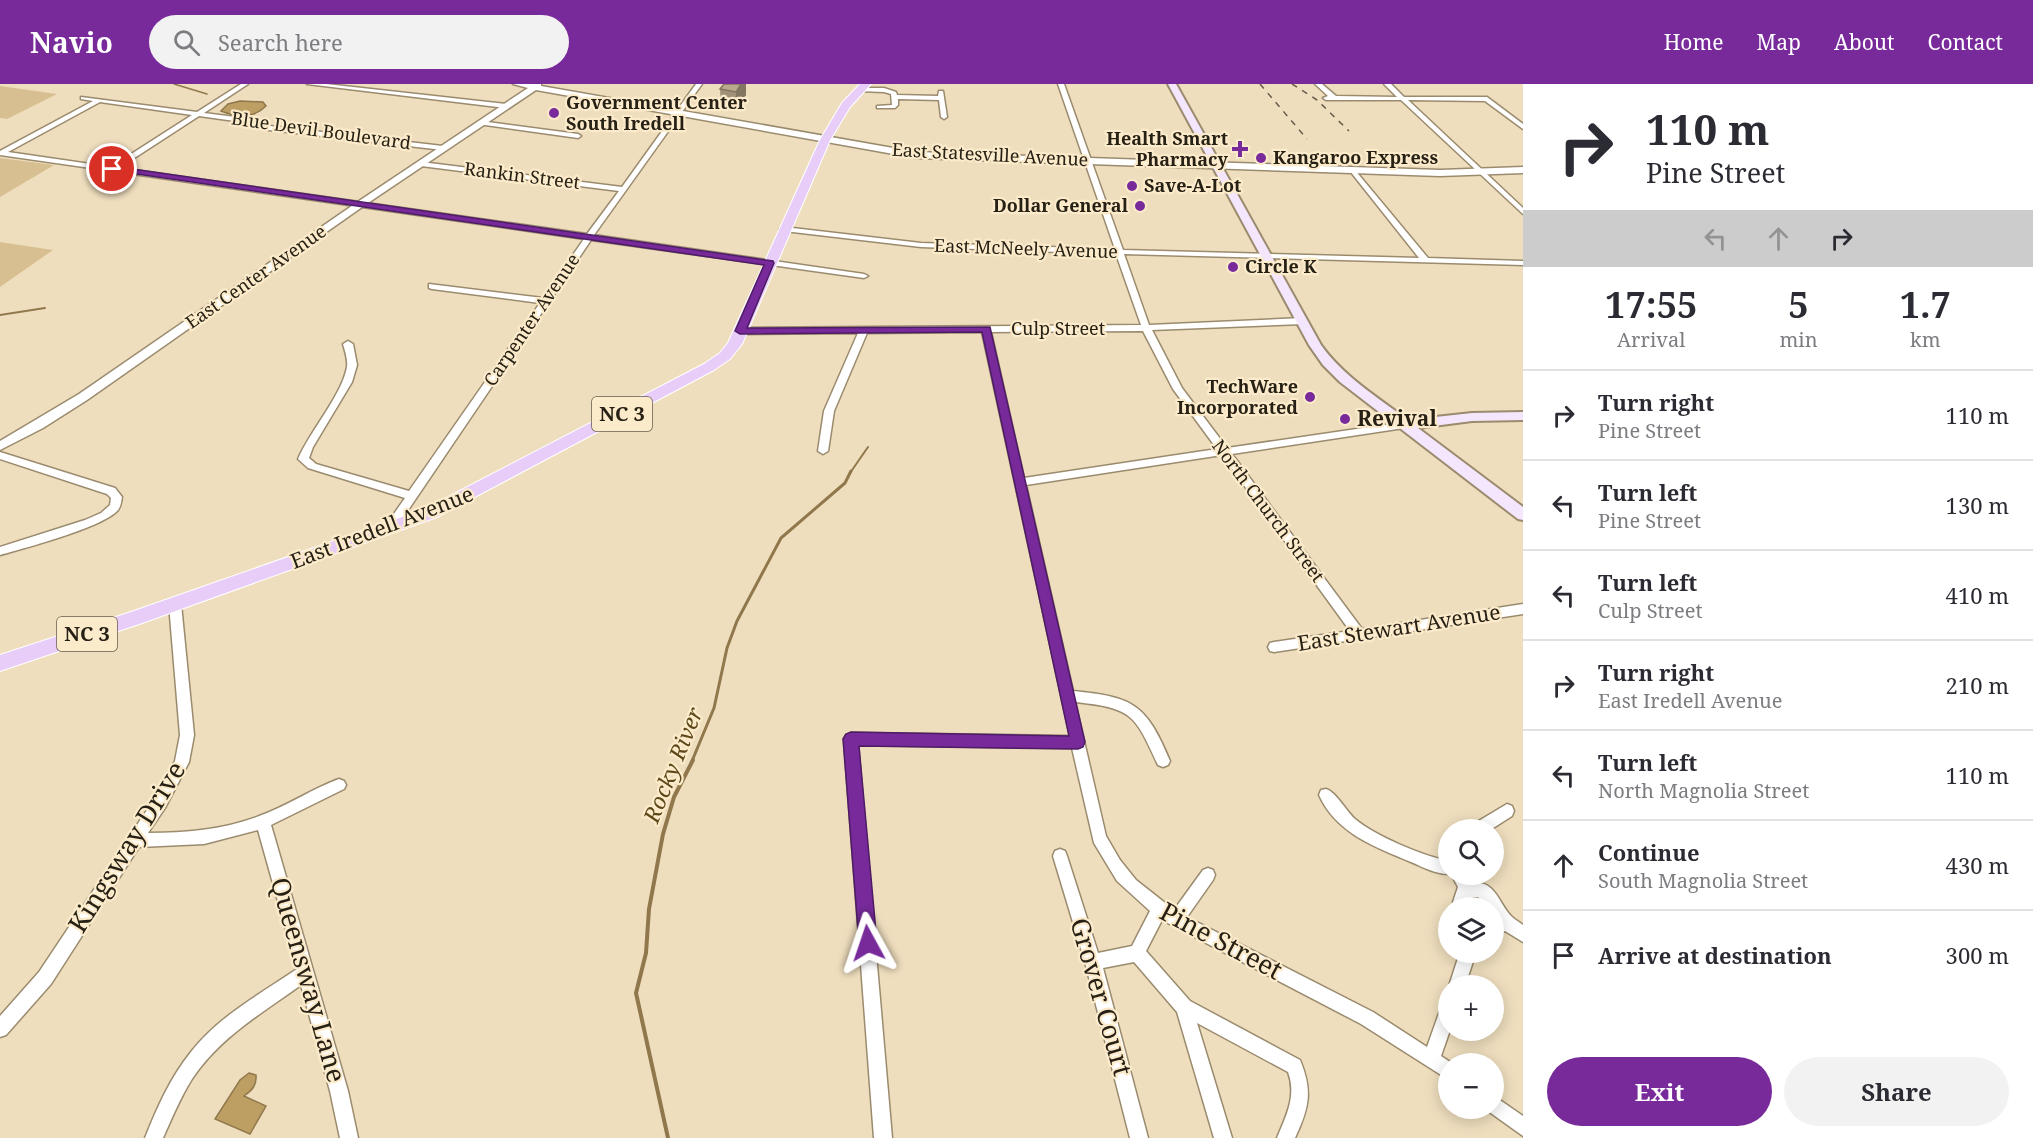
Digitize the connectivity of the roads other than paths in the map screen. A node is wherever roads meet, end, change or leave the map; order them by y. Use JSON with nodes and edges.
{"nodes":[{"id":1,"x":244,"y":84,"type":"edge"},
{"id":2,"x":310,"y":84,"type":"edge"},
{"id":3,"x":516,"y":84,"type":"edge"},
{"id":4,"x":699,"y":84,"type":"edge"},
{"id":5,"x":1061,"y":84,"type":"edge"},
{"id":6,"x":1172,"y":84,"type":"edge"},
{"id":7,"x":1318,"y":84,"type":"edge"},
{"id":8,"x":1387,"y":84,"type":"edge"},
{"id":9,"x":536,"y":86,"type":"edge"},
{"id":10,"x":863,"y":87,"type":"edge"},
{"id":11,"x":895,"y":97,"type":"junction"},
{"id":12,"x":83,"y":98,"type":"dead end"},
{"id":13,"x":1402,"y":98,"type":"junction"},
{"id":14,"x":100,"y":99,"type":"junction"},
{"id":15,"x":506,"y":106,"type":"junction"},
{"id":16,"x":879,"y":107,"type":"dead end"},
{"id":17,"x":677,"y":112,"type":"junction"},
{"id":18,"x":198,"y":114,"type":"junction"},
{"id":19,"x":944,"y":117,"type":"dead end"},
{"id":20,"x":480,"y":123,"type":"junction"},
{"id":21,"x":1523,"y":127,"type":"edge"},
{"id":22,"x":578,"y":136,"type":"dead end"},
{"id":23,"x":825,"y":140,"type":"junction"},
{"id":24,"x":443,"y":148,"type":"junction"},
{"id":25,"x":1,"y":153,"type":"edge"},
{"id":26,"x":1087,"y":160,"type":"junction"},
{"id":27,"x":421,"y":164,"type":"junction"},
{"id":28,"x":1218,"y":165,"type":"junction"},
{"id":29,"x":112,"y":169,"type":"junction"},
{"id":30,"x":1352,"y":170,"type":"junction"},
{"id":31,"x":1523,"y":170,"type":"edge"},
{"id":32,"x":1482,"y":172,"type":"junction"},
{"id":33,"x":623,"y":189,"type":"junction"},
{"id":34,"x":362,"y":203,"type":"junction"},
{"id":35,"x":1523,"y":212,"type":"edge"},
{"id":36,"x":784,"y":229,"type":"junction"},
{"id":37,"x":590,"y":236,"type":"junction"},
{"id":38,"x":1119,"y":252,"type":"junction"},
{"id":39,"x":1268,"y":257,"type":"junction"},
{"id":40,"x":1426,"y":261,"type":"junction"},
{"id":41,"x":770,"y":263,"type":"junction"},
{"id":42,"x":1523,"y":263,"type":"edge"},
{"id":43,"x":864,"y":276,"type":"dead end"},
{"id":44,"x":432,"y":286,"type":"dead end"},
{"id":45,"x":545,"y":301,"type":"junction"},
{"id":46,"x":1303,"y":321,"type":"junction"},
{"id":47,"x":1146,"y":328,"type":"junction"},
{"id":48,"x":986,"y":329,"type":"junction"},
{"id":49,"x":864,"y":330,"type":"junction"},
{"id":50,"x":740,"y":331,"type":"junction"},
{"id":51,"x":348,"y":344,"type":"dead end"},
{"id":52,"x":1523,"y":416,"type":"edge"},
{"id":53,"x":1404,"y":425,"type":"junction"},
{"id":54,"x":0,"y":446,"type":"edge"},
{"id":55,"x":823,"y":452,"type":"dead end"},
{"id":56,"x":1223,"y":452,"type":"junction"},
{"id":57,"x":0,"y":455,"type":"edge"},
{"id":58,"x":1020,"y":482,"type":"junction"},
{"id":59,"x":412,"y":496,"type":"junction"},
{"id":60,"x":1523,"y":515,"type":"edge"},
{"id":61,"x":390,"y":528,"type":"junction"},
{"id":62,"x":0,"y":551,"type":"edge"},
{"id":63,"x":175,"y":604,"type":"junction"},
{"id":64,"x":1523,"y":609,"type":"edge"},
{"id":65,"x":1360,"y":635,"type":"junction"},
{"id":66,"x":1274,"y":647,"type":"dead end"},
{"id":67,"x":0,"y":663,"type":"edge"},
{"id":68,"x":1068,"y":696,"type":"junction"},
{"id":69,"x":1078,"y":742,"type":"junction"},
{"id":70,"x":1163,"y":761,"type":"dead end"},
{"id":71,"x":339,"y":785,"type":"dead end"},
{"id":72,"x":1326,"y":795,"type":"dead end"},
{"id":73,"x":1508,"y":811,"type":"dead end"},
{"id":74,"x":1495,"y":819,"type":"edge"},
{"id":75,"x":263,"y":822,"type":"junction"},
{"id":76,"x":134,"y":840,"type":"junction"},
{"id":77,"x":1060,"y":856,"type":"dead end"},
{"id":78,"x":1438,"y":865,"type":"edge"},
{"id":79,"x":1208,"y":875,"type":"dead end"},
{"id":80,"x":1466,"y":885,"type":"edge"},
{"id":81,"x":1469,"y":889,"type":"junction"},
{"id":82,"x":1462,"y":897,"type":"edge"},
{"id":83,"x":1491,"y":897,"type":"edge"},
{"id":84,"x":1159,"y":909,"type":"junction"},
{"id":85,"x":1176,"y":920,"type":"junction"},
{"id":86,"x":1504,"y":926,"type":"edge"},
{"id":87,"x":1523,"y":934,"type":"edge"},
{"id":88,"x":1137,"y":953,"type":"junction"},
{"id":89,"x":1093,"y":962,"type":"junction"},
{"id":90,"x":305,"y":973,"type":"junction"},
{"id":91,"x":1184,"y":1007,"type":"junction"},
{"id":92,"x":0,"y":1029,"type":"edge"},
{"id":93,"x":1438,"y":1040,"type":"edge"},
{"id":94,"x":1432,"y":1057,"type":"junction"},
{"id":95,"x":1438,"y":1062,"type":"edge"},
{"id":96,"x":1504,"y":1113,"type":"edge"},
{"id":97,"x":1523,"y":1127,"type":"edge"},
{"id":98,"x":153,"y":1138,"type":"edge"},
{"id":99,"x":350,"y":1138,"type":"edge"},
{"id":100,"x":883,"y":1138,"type":"edge"},
{"id":101,"x":1139,"y":1138,"type":"edge"},
{"id":102,"x":1223,"y":1138,"type":"edge"},
{"id":103,"x":1286,"y":1138,"type":"edge"}],
"edges":[{"from":1,"to":18,"type":"street"},
{"from":2,"to":15,"type":"street"},
{"from":3,"to":9,"type":"street","name":"East Statesville Avenue"},
{"from":4,"to":17,"type":"street","name":"Carpenter Avenue"},
{"from":5,"to":26,"type":"street","name":"North Church Street"},
{"from":6,"to":28,"type":"main road"},
{"from":7,"to":13,"type":"street"},
{"from":8,"to":13,"type":"street"},
{"from":9,"to":15,"type":"street","name":"East Center Avenue"},
{"from":9,"to":17,"type":"street","name":"East Statesville Avenue"},
{"from":10,"to":11,"type":"street"},
{"from":10,"to":23,"type":"main road","name":"East Iredell Avenue","number":"NC 3"},
{"from":11,"to":16,"type":"street"},
{"from":11,"to":19,"type":"street"},
{"from":12,"to":14,"type":"street","name":"Blue Devil Boulevard"},
{"from":13,"to":21,"type":"street"},
{"from":13,"to":32,"type":"street"},
{"from":14,"to":18,"type":"street","name":"Blue Devil Boulevard"},
{"from":14,"to":25,"type":"street"},
{"from":15,"to":20,"type":"street","name":"East Center Avenue"},
{"from":17,"to":23,"type":"street","name":"East Statesville Avenue"},
{"from":17,"to":33,"type":"street","name":"Carpenter Avenue"},
{"from":18,"to":24,"type":"street","name":"Blue Devil Boulevard"},
{"from":18,"to":29,"type":"street"},
{"from":20,"to":22,"type":"street"},
{"from":20,"to":24,"type":"street","name":"East Center Avenue"},
{"from":23,"to":26,"type":"street","name":"East Statesville Avenue"},
{"from":23,"to":36,"type":"main road","name":"East Iredell Avenue","number":"NC 3"},
{"from":24,"to":27,"type":"street","name":"East Center Avenue"},
{"from":25,"to":29,"type":"street"},
{"from":26,"to":28,"type":"street","name":"East Statesville Avenue"},
{"from":26,"to":38,"type":"street","name":"North Church Street"},
{"from":27,"to":33,"type":"street","name":"Rankin Street"},
{"from":27,"to":34,"type":"street","name":"East Center Avenue"},
{"from":28,"to":30,"type":"street","name":"East Statesville Avenue"},
{"from":28,"to":39,"type":"main road"},
{"from":29,"to":34,"type":"street"},
{"from":30,"to":32,"type":"street","name":"East Statesville Avenue"},
{"from":30,"to":40,"type":"street"},
{"from":31,"to":32,"type":"street","name":"East Statesville Avenue"},
{"from":32,"to":35,"type":"street"},
{"from":33,"to":37,"type":"street","name":"Carpenter Avenue"},
{"from":34,"to":37,"type":"street"},
{"from":34,"to":54,"type":"street","name":"East Center Avenue"},
{"from":36,"to":38,"type":"street","name":"East McNeely Avenue"},
{"from":36,"to":41,"type":"main road","name":"East Iredell Avenue","number":"NC 3"},
{"from":37,"to":41,"type":"street"},
{"from":37,"to":45,"type":"street","name":"Carpenter Avenue"},
{"from":38,"to":39,"type":"street","name":"East McNeely Avenue"},
{"from":38,"to":47,"type":"street","name":"North Church Street"},
{"from":39,"to":40,"type":"street","name":"East McNeely Avenue"},
{"from":39,"to":46,"type":"main road"},
{"from":40,"to":42,"type":"street","name":"East McNeely Avenue"},
{"from":41,"to":43,"type":"street"},
{"from":41,"to":50,"type":"main road","name":"East Iredell Avenue","number":"NC 3"},
{"from":44,"to":45,"type":"street"},
{"from":45,"to":59,"type":"street","name":"Carpenter Avenue"},
{"from":46,"to":47,"type":"street","name":"Culp Street"},
{"from":46,"to":53,"type":"main road"},
{"from":47,"to":48,"type":"street","name":"Culp Street"},
{"from":47,"to":56,"type":"street","name":"North Church Street"},
{"from":48,"to":49,"type":"street","name":"Culp Street"},
{"from":48,"to":58,"type":"street","name":"Pine Street"},
{"from":49,"to":50,"type":"street","name":"Culp Street"},
{"from":49,"to":55,"type":"street"},
{"from":50,"to":61,"type":"main road","name":"East Iredell Avenue","number":"NC 3"},
{"from":51,"to":59,"type":"street"},
{"from":52,"to":53,"type":"main road"},
{"from":53,"to":56,"type":"street"},
{"from":53,"to":60,"type":"main road"},
{"from":56,"to":58,"type":"street"},
{"from":56,"to":65,"type":"street","name":"North Church Street"},
{"from":57,"to":62,"type":"street"},
{"from":58,"to":68,"type":"street","name":"Pine Street"},
{"from":59,"to":61,"type":"street","name":"Carpenter Avenue"},
{"from":61,"to":63,"type":"main road","name":"East Iredell Avenue","number":"NC 3"},
{"from":63,"to":67,"type":"main road","name":"East Iredell Avenue","number":"NC 3"},
{"from":63,"to":76,"type":"street","name":"Kingsway Drive"},
{"from":64,"to":65,"type":"street","name":"East Stewart Avenue"},
{"from":65,"to":66,"type":"street","name":"East Stewart Avenue"},
{"from":68,"to":69,"type":"street","name":"Pine Street"},
{"from":68,"to":70,"type":"street"},
{"from":69,"to":84,"type":"street","name":"Pine Street"},
{"from":69,"to":100,"type":"street"},
{"from":71,"to":75,"type":"street"},
{"from":72,"to":78,"type":"street"},
{"from":73,"to":74,"type":"street"},
{"from":75,"to":76,"type":"street"},
{"from":75,"to":90,"type":"street","name":"Queensway Lane"},
{"from":76,"to":92,"type":"street","name":"Kingsway Drive"},
{"from":77,"to":89,"type":"street","name":"Grover Court"},
{"from":79,"to":85,"type":"street"},
{"from":80,"to":81,"type":"street"},
{"from":81,"to":82,"type":"street"},
{"from":81,"to":83,"type":"street"},
{"from":84,"to":85,"type":"street","name":"Pine Street"},
{"from":84,"to":88,"type":"street"},
{"from":85,"to":94,"type":"street","name":"Pine Street"},
{"from":86,"to":87,"type":"street"},
{"from":88,"to":89,"type":"street"},
{"from":88,"to":91,"type":"street"},
{"from":89,"to":101,"type":"street","name":"Grover Court"},
{"from":90,"to":98,"type":"street"},
{"from":90,"to":99,"type":"street","name":"Queensway Lane"},
{"from":91,"to":102,"type":"street"},
{"from":91,"to":103,"type":"street"},
{"from":93,"to":94,"type":"street"},
{"from":94,"to":95,"type":"street","name":"Pine Street"},
{"from":96,"to":97,"type":"street"}]}
